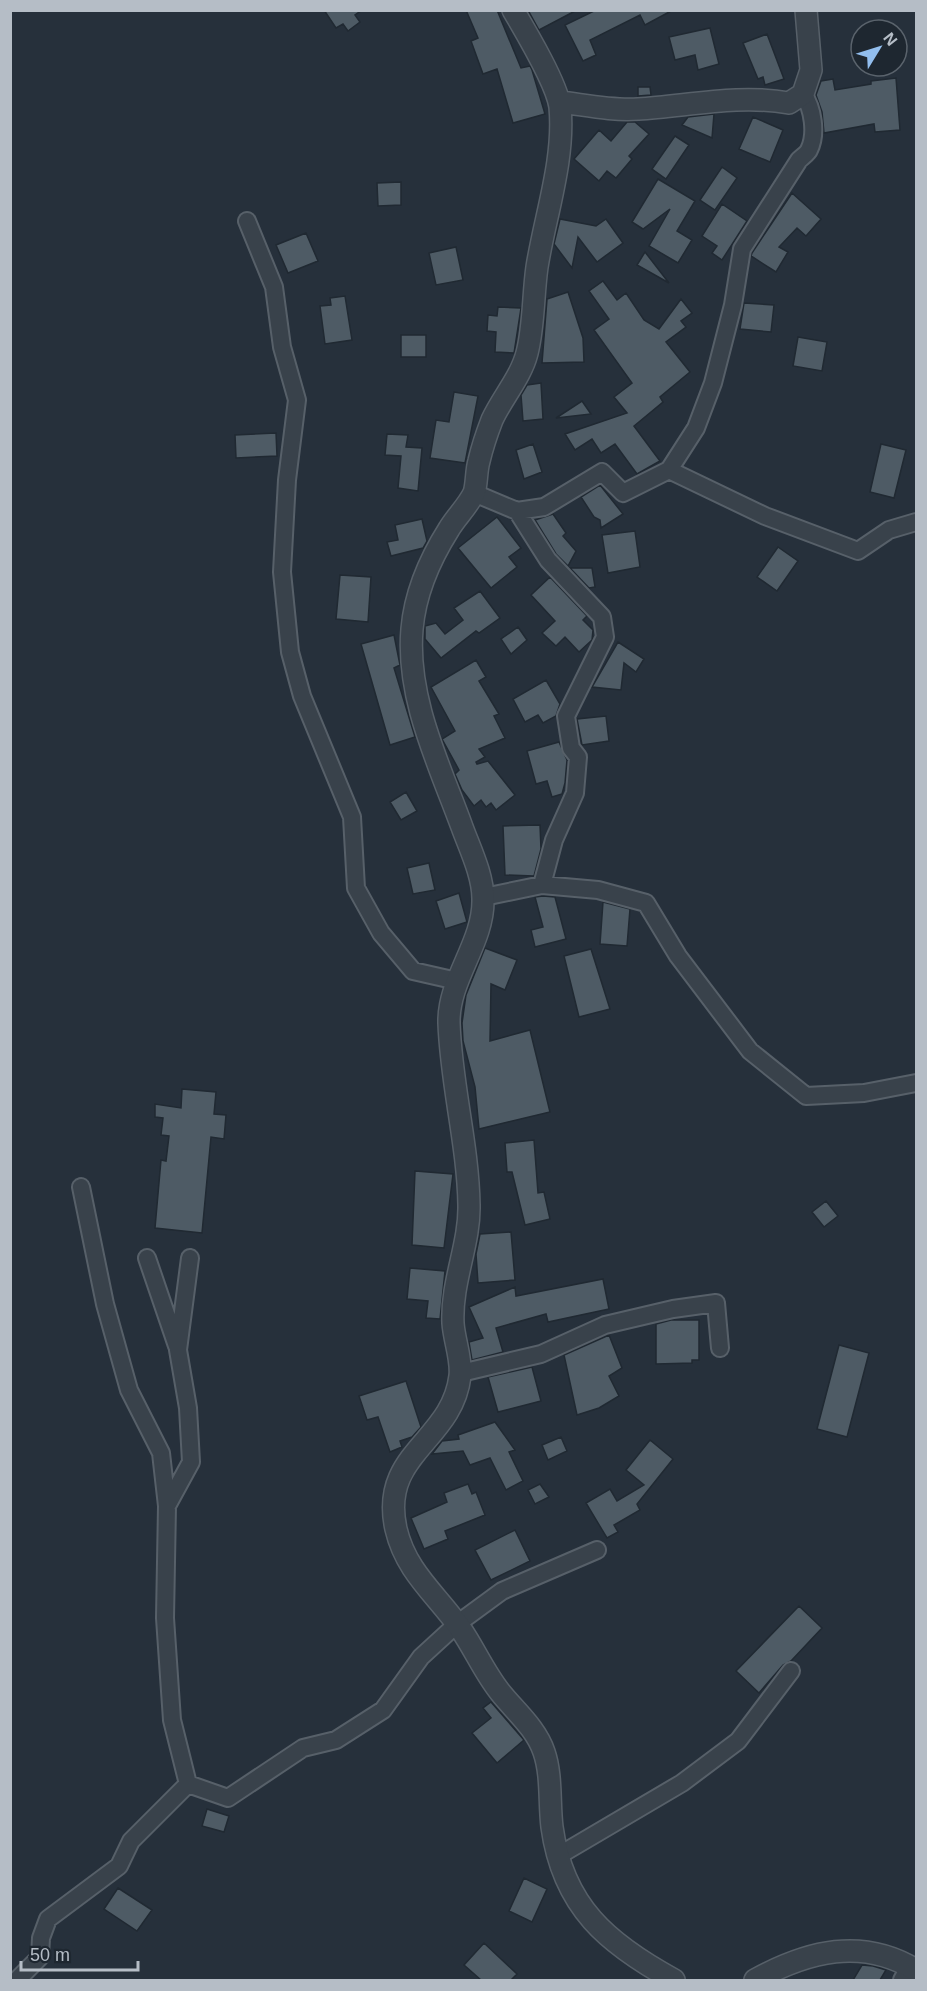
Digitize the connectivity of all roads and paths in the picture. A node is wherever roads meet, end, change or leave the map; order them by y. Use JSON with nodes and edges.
{"nodes":[{"id":1,"x":513,"y":10,"type":"edge"},
{"id":2,"x":806,"y":10,"type":"edge"},
{"id":3,"x":803,"y":94,"type":"junction"},
{"id":4,"x":560,"y":102,"type":"junction"},
{"id":5,"x":247,"y":221,"type":"dead end"},
{"id":6,"x":669,"y":471,"type":"junction"},
{"id":7,"x":474,"y":493,"type":"junction"},
{"id":8,"x":517,"y":511,"type":"junction"},
{"id":9,"x":916,"y":522,"type":"edge"},
{"id":10,"x":542,"y":885,"type":"junction"},
{"id":11,"x":484,"y":897,"type":"junction"},
{"id":12,"x":457,"y":981,"type":"junction"},
{"id":13,"x":916,"y":1083,"type":"edge"},
{"id":14,"x":81,"y":1186,"type":"dead end"},
{"id":15,"x":147,"y":1258,"type":"dead end"},
{"id":16,"x":190,"y":1258,"type":"dead end"},
{"id":17,"x":720,"y":1348,"type":"dead end"},
{"id":18,"x":178,"y":1350,"type":"junction"},
{"id":19,"x":460,"y":1373,"type":"junction"},
{"id":20,"x":167,"y":1506,"type":"junction"},
{"id":21,"x":597,"y":1550,"type":"dead end"},
{"id":22,"x":457,"y":1624,"type":"junction"},
{"id":23,"x":791,"y":1671,"type":"dead end"},
{"id":24,"x":188,"y":1784,"type":"junction"},
{"id":25,"x":558,"y":1856,"type":"junction"},
{"id":26,"x":909,"y":1972,"type":"edge"},
{"id":27,"x":17,"y":1980,"type":"edge"},
{"id":28,"x":674,"y":1980,"type":"edge"},
{"id":29,"x":755,"y":1980,"type":"edge"}],
"edges":[{"from":1,"to":4,"type":"street"},
{"from":2,"to":3,"type":"street"},
{"from":3,"to":4,"type":"street"},
{"from":3,"to":6,"type":"street"},
{"from":4,"to":7,"type":"street"},
{"from":5,"to":12,"type":"street"},
{"from":6,"to":8,"type":"street"},
{"from":6,"to":9,"type":"street"},
{"from":7,"to":8,"type":"street"},
{"from":7,"to":11,"type":"street"},
{"from":8,"to":10,"type":"street"},
{"from":10,"to":11,"type":"street"},
{"from":10,"to":13,"type":"street"},
{"from":11,"to":12,"type":"street"},
{"from":12,"to":19,"type":"street"},
{"from":14,"to":20,"type":"street"},
{"from":15,"to":18,"type":"street"},
{"from":16,"to":18,"type":"street"},
{"from":17,"to":19,"type":"street"},
{"from":18,"to":20,"type":"street"},
{"from":19,"to":22,"type":"street"},
{"from":20,"to":24,"type":"street"},
{"from":21,"to":22,"type":"street"},
{"from":22,"to":24,"type":"street"},
{"from":22,"to":25,"type":"street"},
{"from":23,"to":25,"type":"street"},
{"from":24,"to":27,"type":"street"},
{"from":25,"to":28,"type":"street"},
{"from":26,"to":29,"type":"street"}]}
